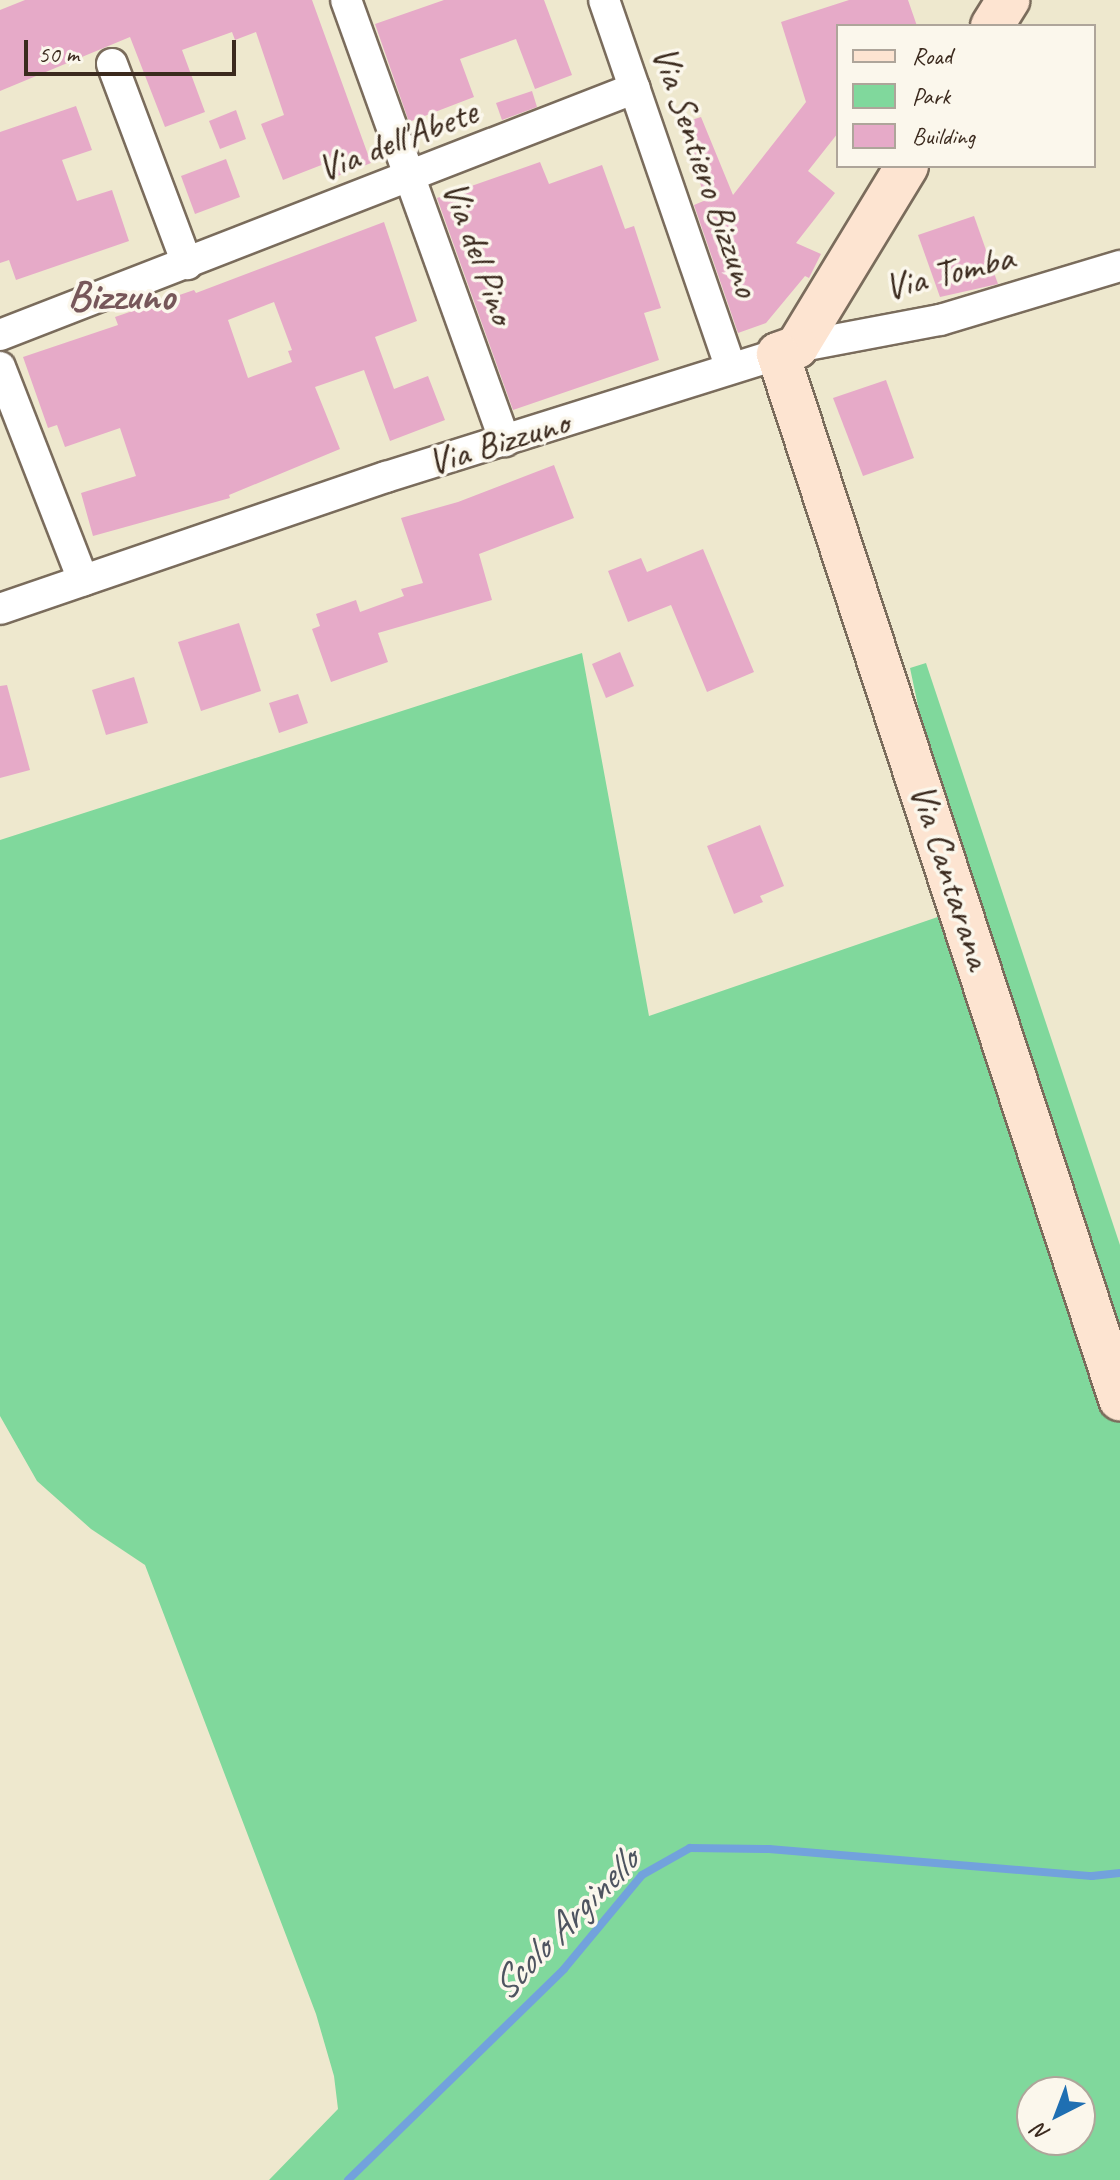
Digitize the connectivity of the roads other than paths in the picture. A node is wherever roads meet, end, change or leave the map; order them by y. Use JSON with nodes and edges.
{"nodes":[{"id":1,"x":346,"y":0,"type":"edge"},
{"id":2,"x":604,"y":0,"type":"edge"},
{"id":3,"x":1008,"y":0,"type":"edge"},
{"id":4,"x":993,"y":24,"type":"edge"},
{"id":5,"x":112,"y":64,"type":"dead end"},
{"id":6,"x":635,"y":88,"type":"junction"},
{"id":7,"x":906,"y":168,"type":"edge"},
{"id":8,"x":409,"y":179,"type":"junction"},
{"id":9,"x":187,"y":264,"type":"junction"},
{"id":10,"x":1120,"y":266,"type":"edge"},
{"id":11,"x":0,"y":335,"type":"edge"},
{"id":12,"x":788,"y":351,"type":"junction"},
{"id":13,"x":0,"y":367,"type":"edge"},
{"id":14,"x":731,"y":368,"type":"junction"},
{"id":15,"x":505,"y":441,"type":"junction"},
{"id":16,"x":83,"y":580,"type":"junction"},
{"id":17,"x":0,"y":609,"type":"edge"},
{"id":18,"x":1120,"y":1399,"type":"edge"}],
"edges":[{"from":1,"to":8,"type":"street","name":"Via del Pino"},
{"from":2,"to":6,"type":"street","name":"Via Sentiero Bizzuno"},
{"from":3,"to":4,"type":"street"},
{"from":5,"to":9,"type":"street"},
{"from":6,"to":8,"type":"street","name":"Via dell'Abete"},
{"from":6,"to":14,"type":"street","name":"Via Sentiero Bizzuno"},
{"from":7,"to":12,"type":"street"},
{"from":8,"to":9,"type":"street","name":"Via dell'Abete"},
{"from":8,"to":15,"type":"street","name":"Via del Pino"},
{"from":9,"to":11,"type":"street","name":"Via dell'Abete"},
{"from":10,"to":12,"type":"street","name":"Via Tomba"},
{"from":12,"to":14,"type":"street","name":"Via Bizzuno"},
{"from":12,"to":18,"type":"street","name":"Via Cantarana"},
{"from":13,"to":16,"type":"street"},
{"from":14,"to":15,"type":"street","name":"Via Bizzuno"},
{"from":15,"to":16,"type":"street","name":"Via Bizzuno"},
{"from":16,"to":17,"type":"street","name":"Via Bizzuno"}]}
